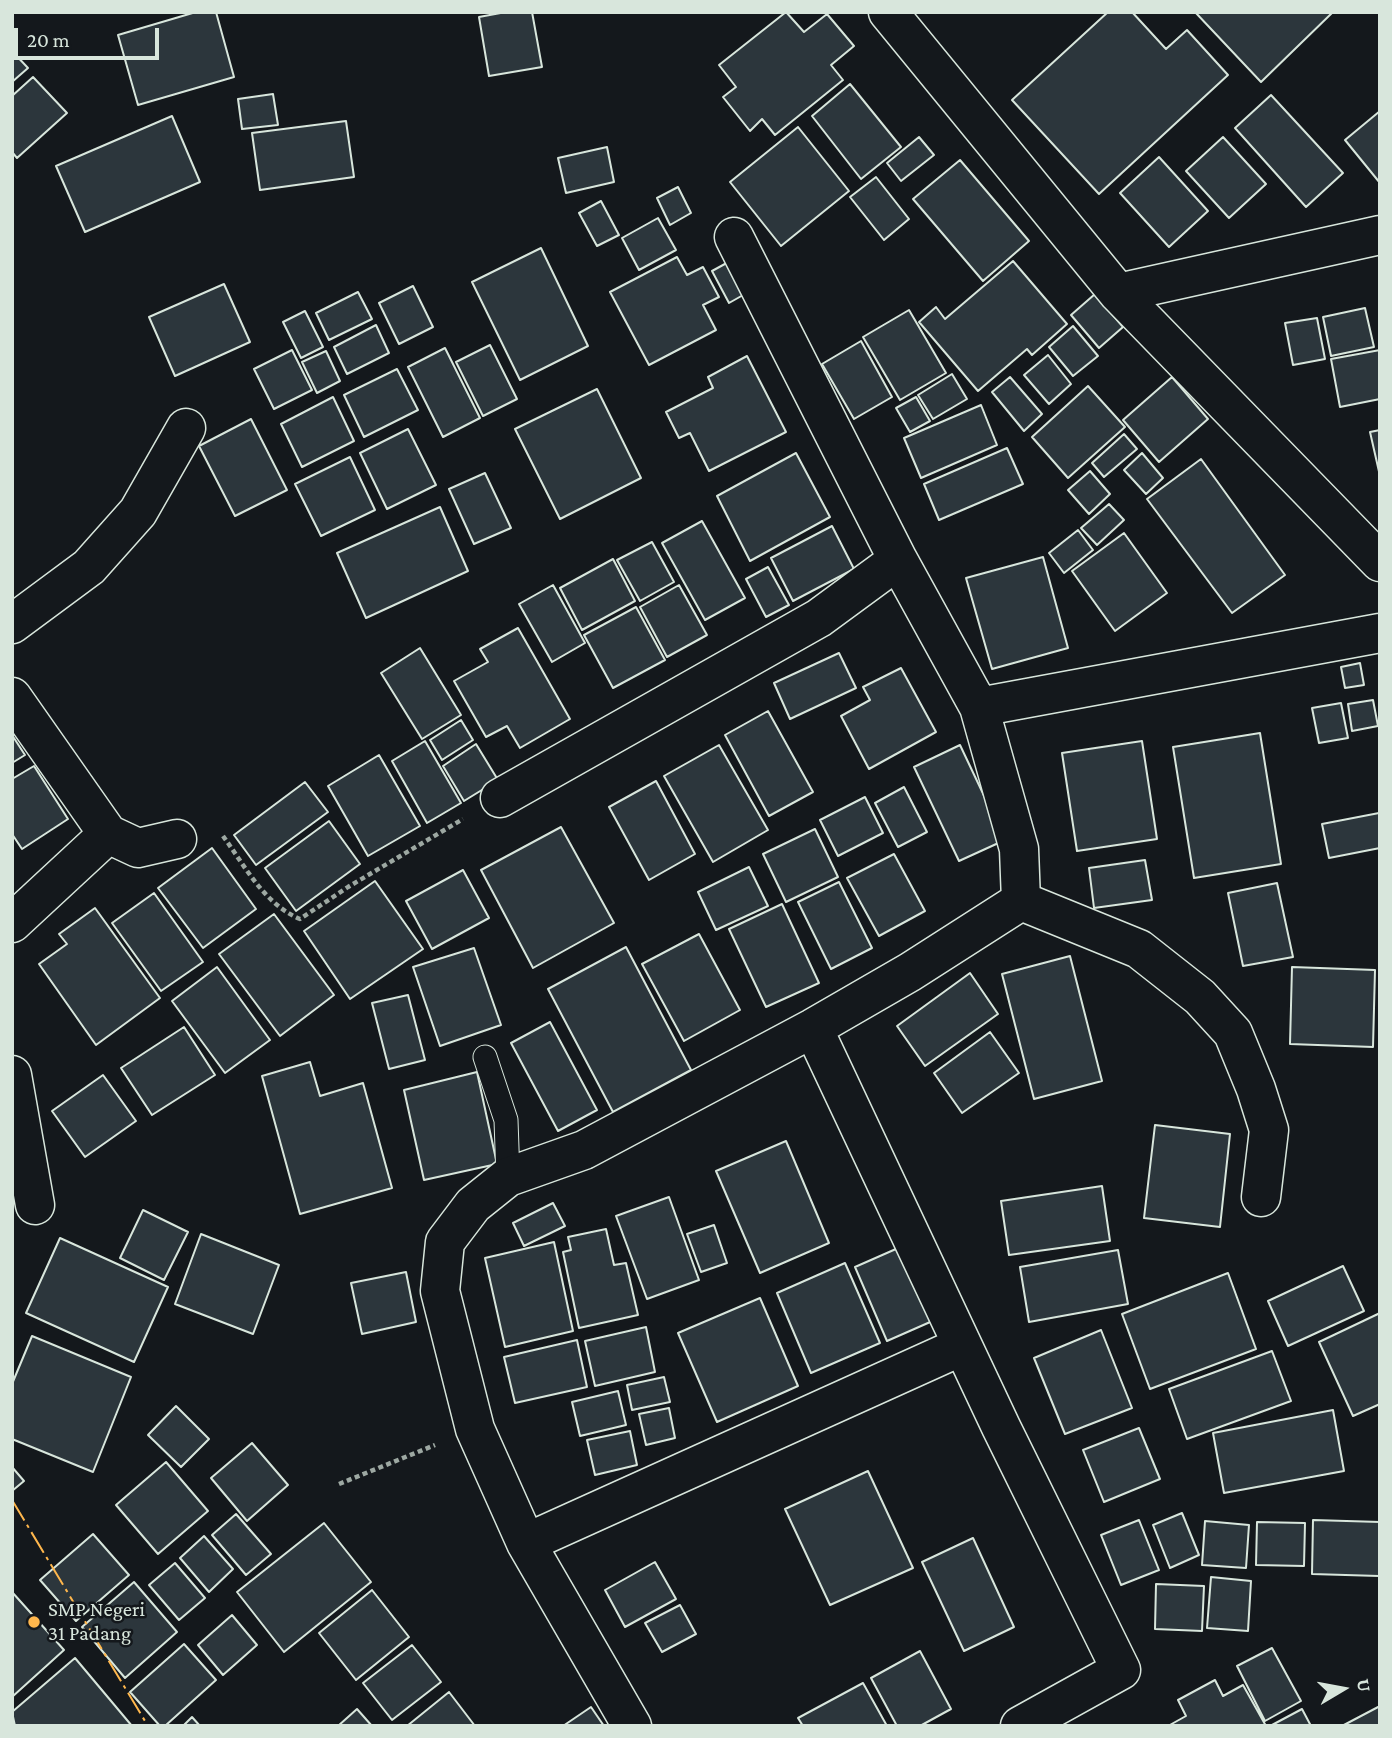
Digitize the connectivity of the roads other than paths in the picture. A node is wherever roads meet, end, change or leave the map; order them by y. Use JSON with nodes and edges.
{"nodes":[{"id":1,"x":888,"y":12,"type":"edge"},
{"id":2,"x":1380,"y":235,"type":"edge"},
{"id":3,"x":734,"y":237,"type":"dead end"},
{"id":4,"x":1118,"y":292,"type":"junction"},
{"id":5,"x":186,"y":428,"type":"dead end"},
{"id":6,"x":898,"y":560,"type":"junction"},
{"id":7,"x":1380,"y":562,"type":"edge"},
{"id":8,"x":12,"y":624,"type":"edge"},
{"id":9,"x":1380,"y":633,"type":"edge"},
{"id":10,"x":12,"y":696,"type":"edge"},
{"id":11,"x":979,"y":707,"type":"junction"},
{"id":12,"x":500,"y":798,"type":"road end"},
{"id":13,"x":108,"y":834,"type":"junction"},
{"id":14,"x":177,"y":839,"type":"road end"},
{"id":15,"x":1021,"y":901,"type":"junction"},
{"id":16,"x":12,"y":923,"type":"edge"},
{"id":17,"x":813,"y":1028,"type":"junction"},
{"id":18,"x":485,"y":1057,"type":"dead end"},
{"id":19,"x":12,"y":1075,"type":"edge"},
{"id":20,"x":508,"y":1177,"type":"junction"},
{"id":21,"x":1261,"y":1197,"type":"dead end"},
{"id":22,"x":35,"y":1205,"type":"dead end"},
{"id":23,"x":962,"y":1346,"type":"junction"},
{"id":24,"x":526,"y":1543,"type":"junction"},
{"id":25,"x":632,"y":1726,"type":"edge"},
{"id":26,"x":1020,"y":1726,"type":"edge"}],
"edges":[{"from":1,"to":4,"type":"street"},
{"from":2,"to":4,"type":"street"},
{"from":3,"to":6,"type":"street"},
{"from":4,"to":7,"type":"street"},
{"from":5,"to":8,"type":"street"},
{"from":6,"to":11,"type":"street"},
{"from":6,"to":12,"type":"street"},
{"from":9,"to":11,"type":"street"},
{"from":10,"to":13,"type":"street"},
{"from":11,"to":15,"type":"street"},
{"from":13,"to":14,"type":"street"},
{"from":13,"to":16,"type":"street"},
{"from":15,"to":17,"type":"street"},
{"from":15,"to":21,"type":"street"},
{"from":17,"to":20,"type":"street"},
{"from":17,"to":23,"type":"street"},
{"from":18,"to":20,"type":"lane"},
{"from":19,"to":22,"type":"street"},
{"from":20,"to":24,"type":"street"},
{"from":23,"to":24,"type":"street"},
{"from":23,"to":26,"type":"street"},
{"from":24,"to":25,"type":"street"}]}
